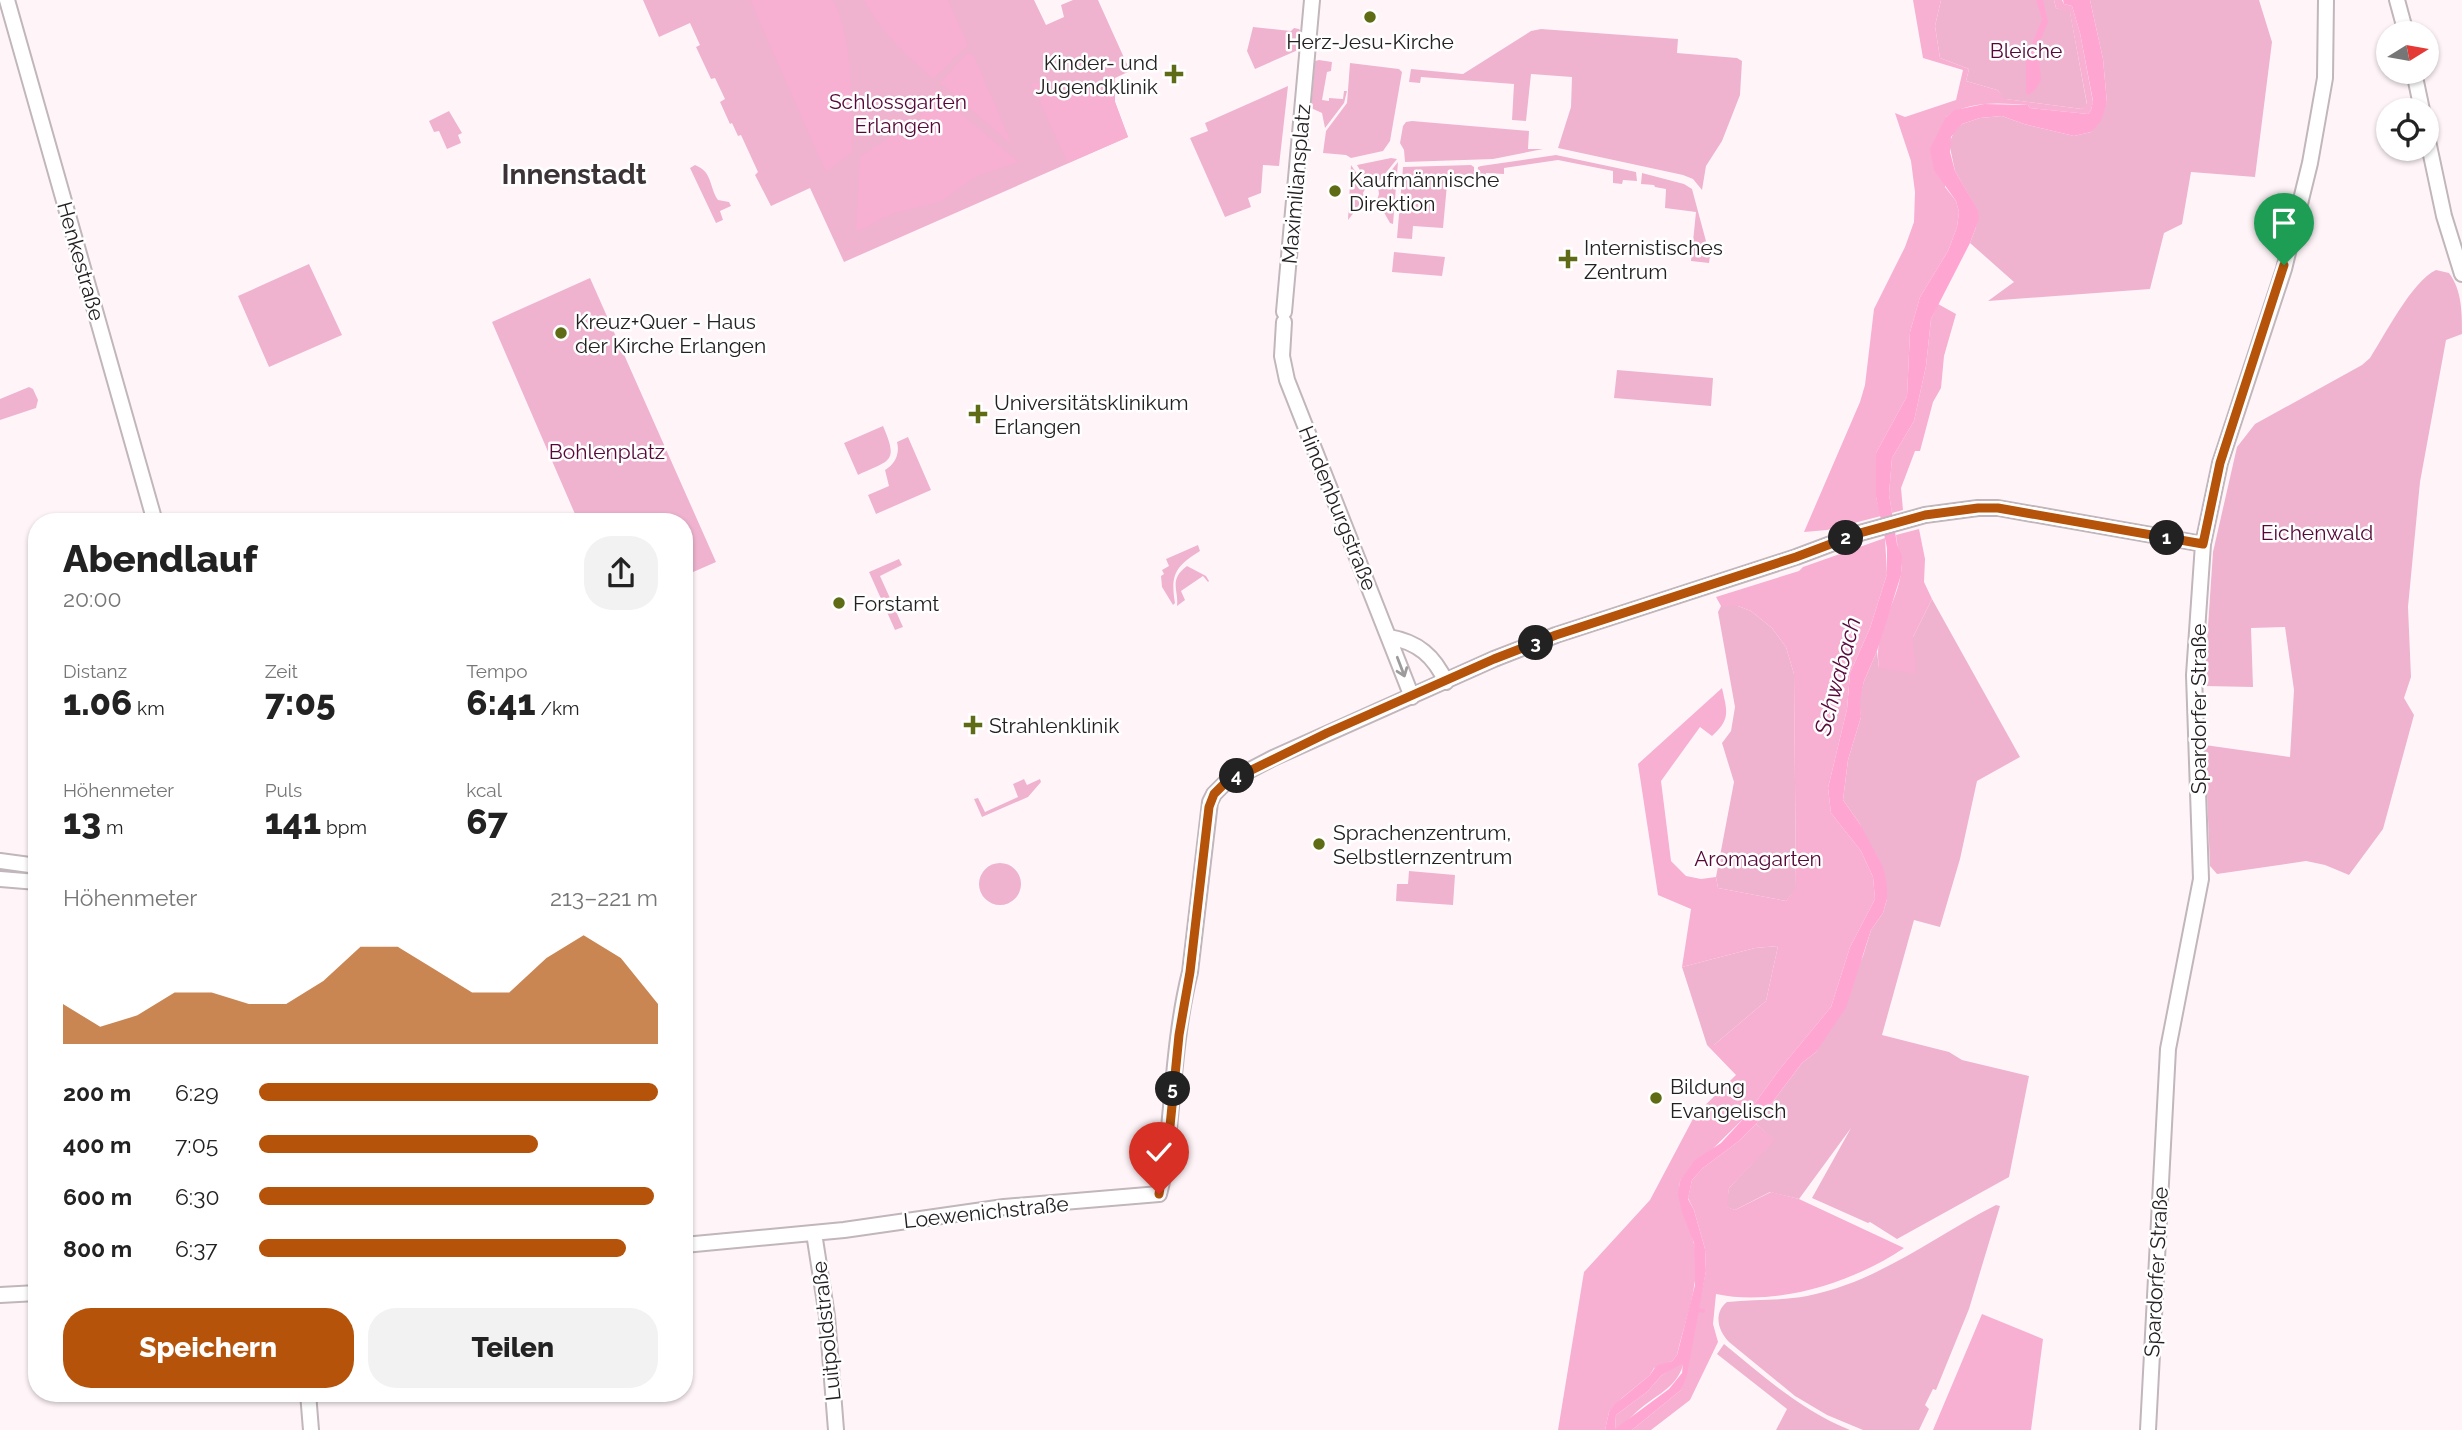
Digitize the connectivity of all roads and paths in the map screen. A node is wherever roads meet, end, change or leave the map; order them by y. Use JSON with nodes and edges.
{"nodes":[{"id":1,"x":7,"y":0,"type":"edge"},
{"id":2,"x":1312,"y":0,"type":"edge"},
{"id":3,"x":2326,"y":0,"type":"edge"},
{"id":4,"x":2397,"y":0,"type":"edge"},
{"id":5,"x":2403,"y":21,"type":"edge"},
{"id":6,"x":2432,"y":161,"type":"edge"},
{"id":7,"x":2462,"y":274,"type":"edge"},
{"id":8,"x":1287,"y":380,"type":"joint"},
{"id":9,"x":152,"y":513,"type":"edge"},
{"id":10,"x":2203,"y":544,"type":"junction"},
{"id":11,"x":1390,"y":637,"type":"junction"},
{"id":12,"x":1452,"y":679,"type":"junction"},
{"id":13,"x":1412,"y":697,"type":"junction"},
{"id":14,"x":0,"y":861,"type":"edge"},
{"id":15,"x":28,"y":865,"type":"edge"},
{"id":16,"x":0,"y":878,"type":"edge"},
{"id":17,"x":28,"y":881,"type":"edge"},
{"id":18,"x":814,"y":1233,"type":"junction"},
{"id":19,"x":693,"y":1244,"type":"edge"},
{"id":20,"x":28,"y":1294,"type":"edge"},
{"id":21,"x":0,"y":1296,"type":"edge"},
{"id":22,"x":309,"y":1402,"type":"edge"},
{"id":23,"x":311,"y":1430,"type":"edge"},
{"id":24,"x":835,"y":1430,"type":"edge"},
{"id":25,"x":2148,"y":1430,"type":"edge"}],
"edges":[{"from":1,"to":9,"type":"street","name":"Henkestraße"},
{"from":2,"to":8,"type":"street","name":"Maximiliansplatz"},
{"from":3,"to":10,"type":"street","name":"Spardorfer Straße"},
{"from":4,"to":5,"type":"street"},
{"from":6,"to":7,"type":"street"},
{"from":8,"to":11,"type":"street","name":"Hindenburgstraße"},
{"from":10,"to":12,"type":"street"},
{"from":10,"to":25,"type":"street","name":"Spardorfer Straße"},
{"from":11,"to":12,"type":"street"},
{"from":11,"to":13,"type":"street","name":"Hindenburgstraße","one_way":true},
{"from":12,"to":13,"type":"street"},
{"from":13,"to":18,"type":"street","name":"Loewenichstraße"},
{"from":14,"to":15,"type":"street"},
{"from":16,"to":17,"type":"street"},
{"from":18,"to":19,"type":"street","name":"Loewenichstraße"},
{"from":18,"to":24,"type":"street","name":"Luitpoldstraße"},
{"from":20,"to":21,"type":"street"},
{"from":22,"to":23,"type":"street"}]}
